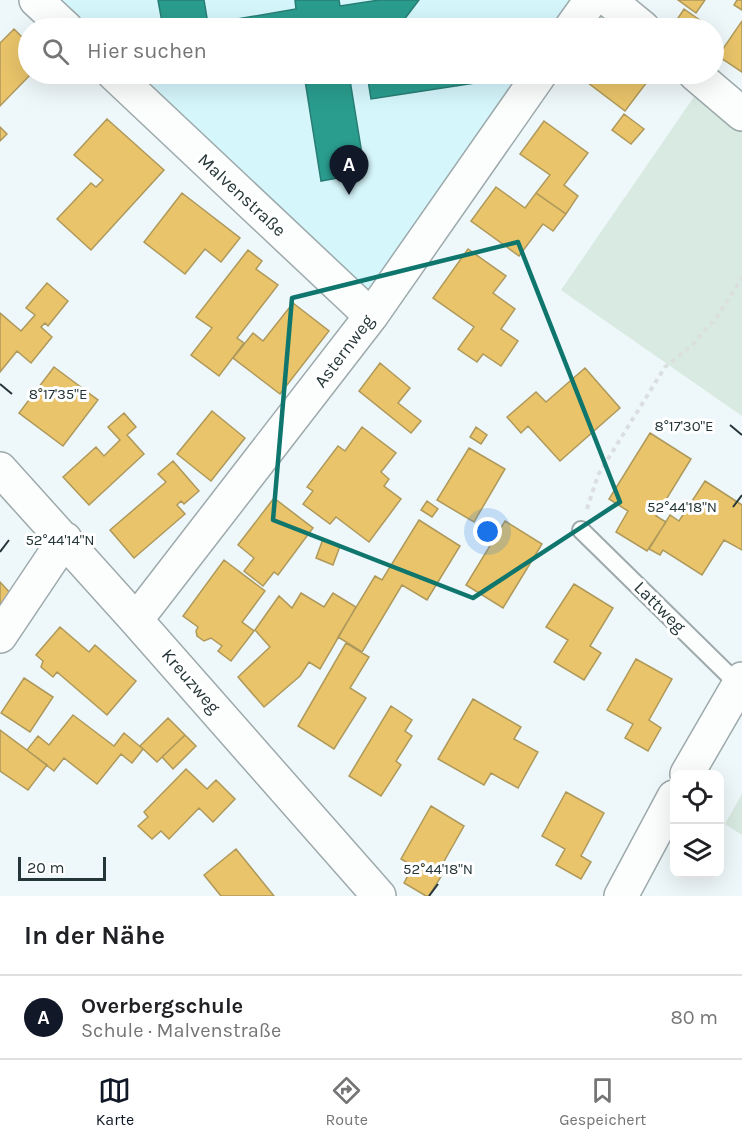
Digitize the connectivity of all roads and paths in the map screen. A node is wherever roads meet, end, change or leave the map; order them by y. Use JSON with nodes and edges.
{"nodes":[{"id":1,"x":36,"y":0,"type":"edge"},
{"id":2,"x":591,"y":0,"type":"edge"},
{"id":3,"x":609,"y":0,"type":"edge"},
{"id":4,"x":55,"y":18,"type":"edge"},
{"id":5,"x":578,"y":18,"type":"edge"},
{"id":6,"x":631,"y":18,"type":"edge"},
{"id":7,"x":125,"y":84,"type":"edge"},
{"id":8,"x":533,"y":84,"type":"edge"},
{"id":9,"x":707,"y":84,"type":"edge"},
{"id":10,"x":742,"y":114,"type":"edge"},
{"id":11,"x":742,"y":278,"type":"edge"},
{"id":12,"x":371,"y":316,"type":"junction"},
{"id":13,"x":0,"y":469,"type":"edge"},
{"id":14,"x":581,"y":530,"type":"joint"},
{"id":15,"x":65,"y":539,"type":"junction"},
{"id":16,"x":136,"y":620,"type":"junction"},
{"id":17,"x":0,"y":636,"type":"edge"},
{"id":18,"x":740,"y":682,"type":"edge"},
{"id":19,"x":689,"y":770,"type":"edge"},
{"id":20,"x":670,"y":805,"type":"edge"},
{"id":21,"x":378,"y":896,"type":"edge"},
{"id":22,"x":621,"y":896,"type":"edge"}],
"edges":[{"from":1,"to":4,"type":"street"},
{"from":2,"to":5,"type":"street"},
{"from":3,"to":6,"type":"street"},
{"from":7,"to":12,"type":"street","name":"Malvenstraße"},
{"from":8,"to":12,"type":"street","name":"Asternweg"},
{"from":9,"to":10,"type":"street"},
{"from":11,"to":14,"type":"path"},
{"from":12,"to":16,"type":"street","name":"Asternweg"},
{"from":13,"to":15,"type":"street","name":"Kreuzweg"},
{"from":14,"to":18,"type":"lane","name":"Lattweg"},
{"from":15,"to":16,"type":"street","name":"Kreuzweg"},
{"from":15,"to":17,"type":"street"},
{"from":16,"to":21,"type":"street","name":"Kreuzweg"},
{"from":18,"to":19,"type":"street","name":"Lattweg"},
{"from":20,"to":22,"type":"street"}]}
